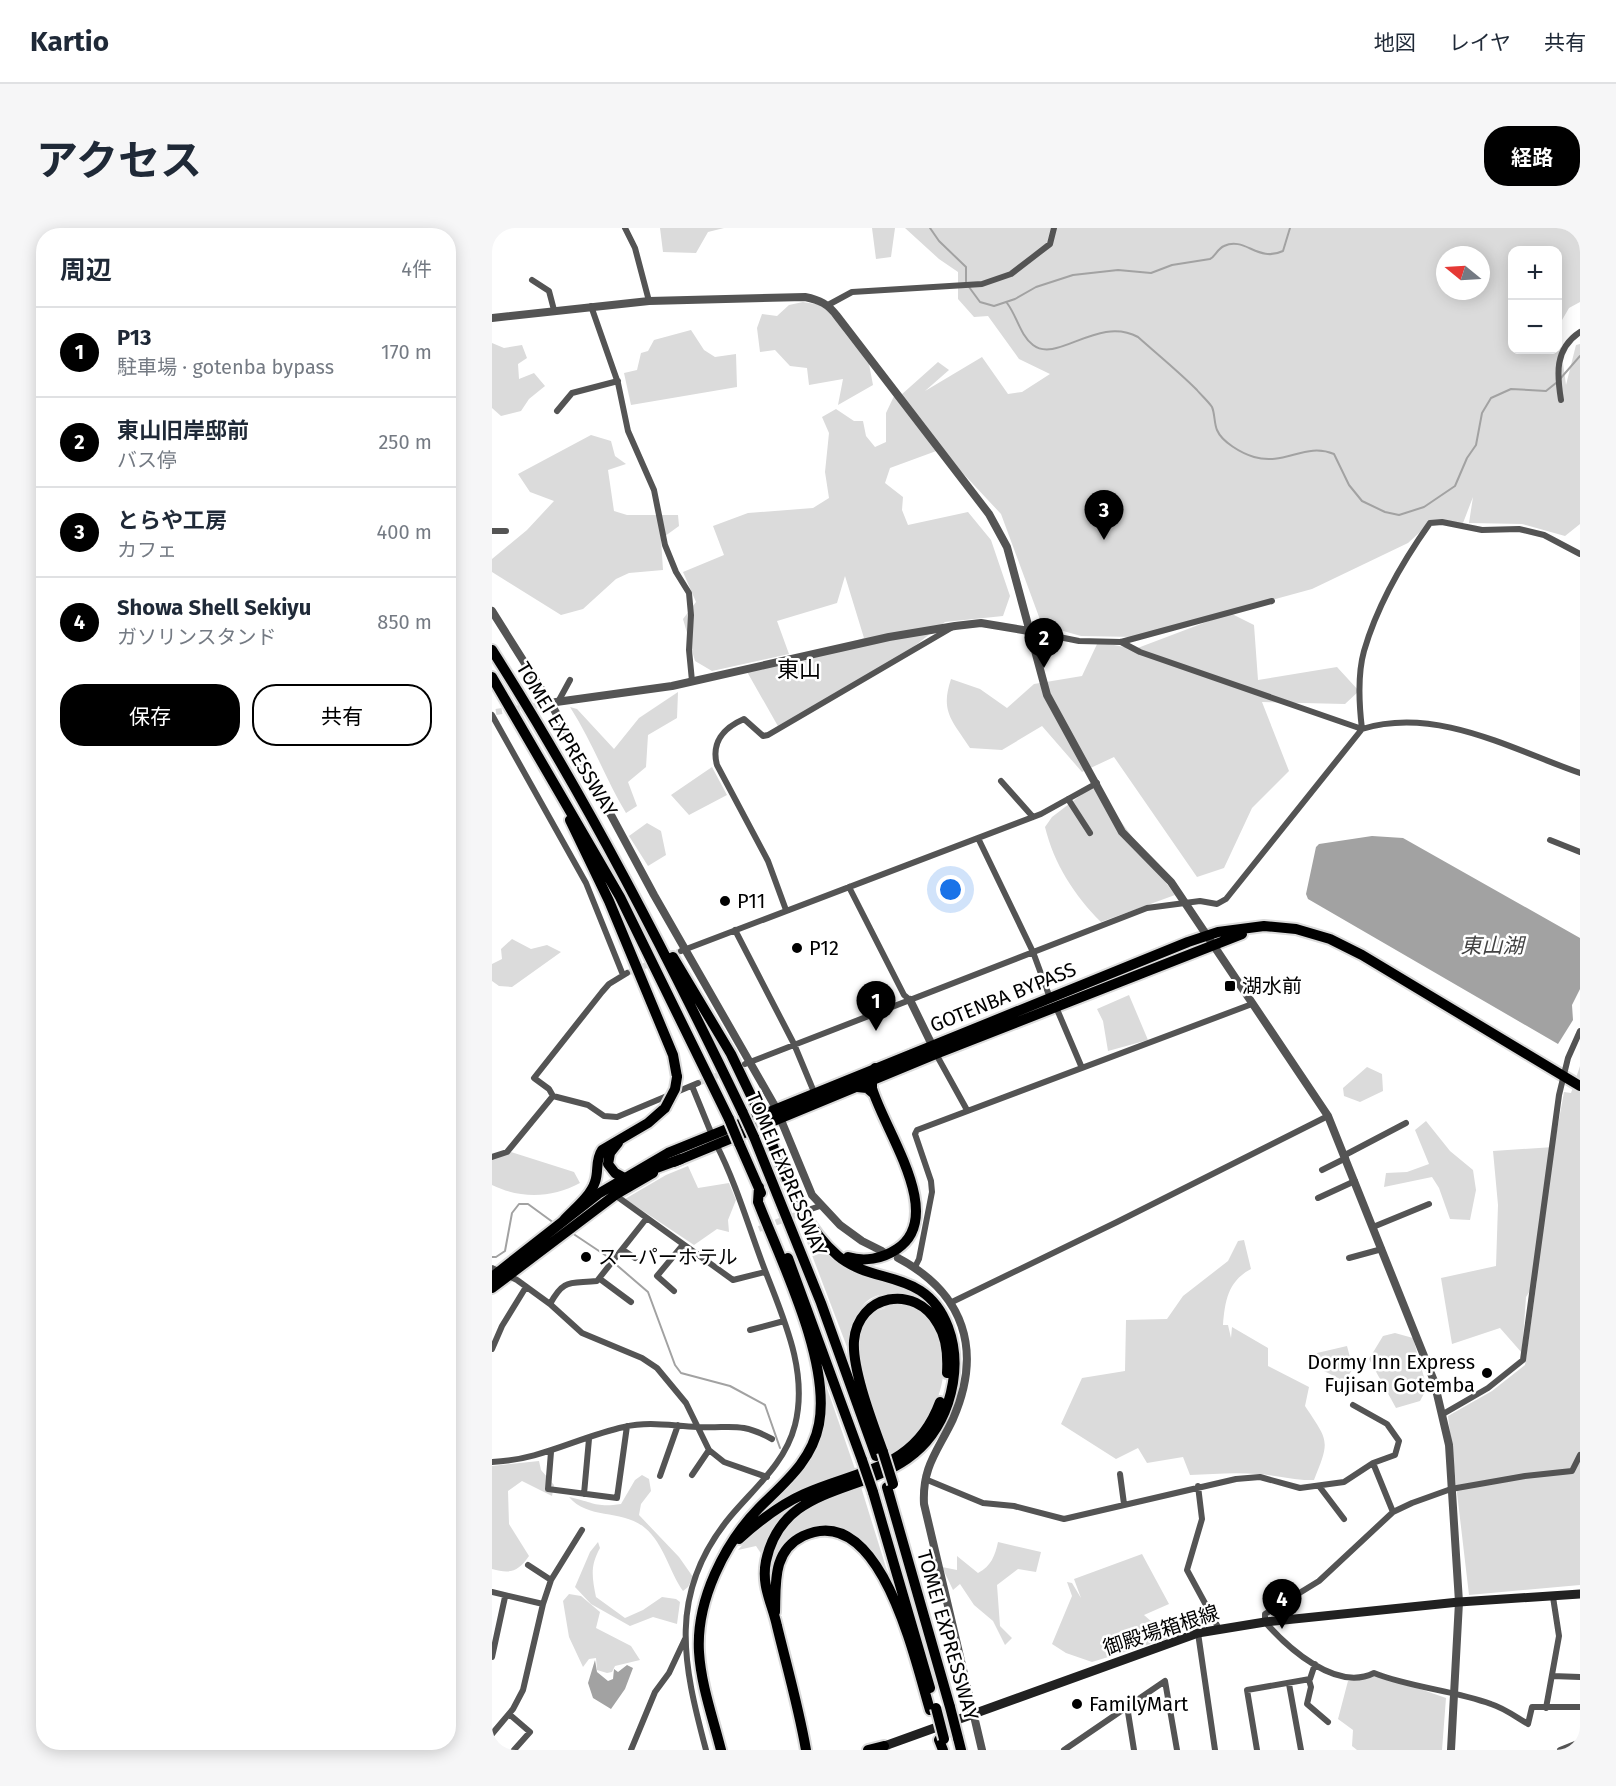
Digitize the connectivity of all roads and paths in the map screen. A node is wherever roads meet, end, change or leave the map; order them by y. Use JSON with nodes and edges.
{"nodes":[{"id":1,"x":625,"y":228,"type":"edge"},
{"id":2,"x":1054,"y":228,"type":"edge"},
{"id":3,"x":532,"y":280,"type":"dead end"},
{"id":4,"x":649,"y":301,"type":"junction"},
{"id":5,"x":828,"y":305,"type":"junction"},
{"id":6,"x":591,"y":306,"type":"junction"},
{"id":7,"x":554,"y":310,"type":"junction"},
{"id":8,"x":492,"y":318,"type":"edge"},
{"id":9,"x":1580,"y":332,"type":"edge"},
{"id":10,"x":618,"y":381,"type":"junction"},
{"id":11,"x":1561,"y":400,"type":"dead end"},
{"id":12,"x":557,"y":411,"type":"dead end"},
{"id":13,"x":492,"y":531,"type":"edge"},
{"id":14,"x":506,"y":531,"type":"dead end"},
{"id":15,"x":1580,"y":554,"type":"edge"},
{"id":16,"x":1272,"y":601,"type":"dead end"},
{"id":17,"x":492,"y":611,"type":"edge"},
{"id":18,"x":955,"y":626,"type":"junction"},
{"id":19,"x":1029,"y":631,"type":"junction"},
{"id":20,"x":1121,"y":642,"type":"junction"},
{"id":21,"x":492,"y":650,"type":"edge"},
{"id":22,"x":492,"y":677,"type":"edge"},
{"id":23,"x":570,"y":680,"type":"dead end"},
{"id":24,"x":693,"y":681,"type":"junction"},
{"id":25,"x":554,"y":703,"type":"junction"},
{"id":26,"x":540,"y":705,"type":"tunnel mouth"},
{"id":27,"x":493,"y":713,"type":"edge"},
{"id":28,"x":1362,"y":729,"type":"junction"},
{"id":29,"x":536,"y":749,"type":"junction"},
{"id":30,"x":1580,"y":773,"type":"edge"},
{"id":31,"x":1001,"y":781,"type":"dead end"},
{"id":32,"x":1097,"y":782,"type":"junction"},
{"id":33,"x":1068,"y":799,"type":"junction"},
{"id":34,"x":1033,"y":817,"type":"junction"},
{"id":35,"x":1090,"y":833,"type":"dead end"},
{"id":36,"x":978,"y":838,"type":"junction"},
{"id":37,"x":1550,"y":840,"type":"dead end"},
{"id":38,"x":1580,"y":852,"type":"edge"},
{"id":39,"x":849,"y":887,"type":"junction"},
{"id":40,"x":633,"y":890,"type":"junction"},
{"id":41,"x":1183,"y":902,"type":"junction"},
{"id":42,"x":786,"y":910,"type":"junction"},
{"id":43,"x":735,"y":930,"type":"junction"},
{"id":44,"x":1208,"y":940,"type":"junction"},
{"id":45,"x":683,"y":950,"type":"junction"},
{"id":46,"x":1034,"y":952,"type":"junction"},
{"id":47,"x":910,"y":1000,"type":"junction"},
{"id":48,"x":1053,"y":1002,"type":"junction"},
{"id":49,"x":1252,"y":1004,"type":"junction"},
{"id":50,"x":1580,"y":1031,"type":"edge"},
{"id":51,"x":794,"y":1044,"type":"junction"},
{"id":52,"x":934,"y":1050,"type":"junction"},
{"id":53,"x":747,"y":1063,"type":"junction"},
{"id":54,"x":876,"y":1068,"type":"junction"},
{"id":55,"x":1082,"y":1068,"type":"junction"},
{"id":56,"x":1563,"y":1077,"type":"junction"},
{"id":57,"x":871,"y":1081,"type":"junction"},
{"id":58,"x":1580,"y":1086,"type":"edge"},
{"id":59,"x":857,"y":1087,"type":"junction"},
{"id":60,"x":814,"y":1092,"type":"junction"},
{"id":61,"x":874,"y":1094,"type":"junction"},
{"id":62,"x":553,"y":1096,"type":"junction"},
{"id":63,"x":967,"y":1110,"type":"junction"},
{"id":64,"x":778,"y":1113,"type":"junction"},
{"id":65,"x":1328,"y":1116,"type":"junction"},
{"id":66,"x":1406,"y":1123,"type":"dead end"},
{"id":67,"x":630,"y":1134,"type":"junction"},
{"id":68,"x":714,"y":1139,"type":"junction"},
{"id":69,"x":492,"y":1157,"type":"edge"},
{"id":70,"x":1346,"y":1157,"type":"junction"},
{"id":71,"x":681,"y":1159,"type":"junction"},
{"id":72,"x":1322,"y":1170,"type":"dead end"},
{"id":73,"x":622,"y":1178,"type":"junction"},
{"id":74,"x":1355,"y":1181,"type":"junction"},
{"id":75,"x":759,"y":1187,"type":"junction"},
{"id":76,"x":615,"y":1195,"type":"junction"},
{"id":77,"x":1318,"y":1198,"type":"dead end"},
{"id":78,"x":1429,"y":1204,"type":"dead end"},
{"id":79,"x":820,"y":1206,"type":"junction"},
{"id":80,"x":811,"y":1209,"type":"tunnel mouth"},
{"id":81,"x":646,"y":1219,"type":"junction"},
{"id":82,"x":569,"y":1223,"type":"junction"},
{"id":83,"x":1373,"y":1227,"type":"junction"},
{"id":84,"x":759,"y":1229,"type":"tunnel mouth"},
{"id":85,"x":751,"y":1232,"type":"junction"},
{"id":86,"x":682,"y":1246,"type":"junction"},
{"id":87,"x":1382,"y":1249,"type":"junction"},
{"id":88,"x":623,"y":1250,"type":"junction"},
{"id":89,"x":834,"y":1251,"type":"junction"},
{"id":90,"x":882,"y":1251,"type":"dead end"},
{"id":91,"x":635,"y":1258,"type":"dead end"},
{"id":92,"x":898,"y":1258,"type":"dead end"},
{"id":93,"x":1349,"y":1258,"type":"dead end"},
{"id":94,"x":915,"y":1267,"type":"junction"},
{"id":95,"x":765,"y":1272,"type":"junction"},
{"id":96,"x":498,"y":1273,"type":"edge"},
{"id":97,"x":600,"y":1279,"type":"junction"},
{"id":98,"x":526,"y":1287,"type":"junction"},
{"id":99,"x":492,"y":1288,"type":"edge"},
{"id":100,"x":674,"y":1291,"type":"dead end"},
{"id":101,"x":631,"y":1302,"type":"dead end"},
{"id":102,"x":952,"y":1302,"type":"junction"},
{"id":103,"x":550,"y":1304,"type":"junction"},
{"id":104,"x":784,"y":1321,"type":"junction"},
{"id":105,"x":750,"y":1330,"type":"dead end"},
{"id":106,"x":492,"y":1349,"type":"edge"},
{"id":107,"x":1353,"y":1405,"type":"dead end"},
{"id":108,"x":1443,"y":1414,"type":"junction"},
{"id":109,"x":678,"y":1425,"type":"junction"},
{"id":110,"x":627,"y":1426,"type":"junction"},
{"id":111,"x":698,"y":1427,"type":"junction"},
{"id":112,"x":589,"y":1439,"type":"junction"},
{"id":113,"x":772,"y":1439,"type":"dead end"},
{"id":114,"x":709,"y":1450,"type":"junction"},
{"id":115,"x":551,"y":1452,"type":"junction"},
{"id":116,"x":880,"y":1454,"type":"junction"},
{"id":117,"x":1580,"y":1455,"type":"edge"},
{"id":118,"x":492,"y":1462,"type":"edge"},
{"id":119,"x":1373,"y":1463,"type":"junction"},
{"id":120,"x":1120,"y":1474,"type":"dead end"},
{"id":121,"x":692,"y":1475,"type":"dead end"},
{"id":122,"x":660,"y":1476,"type":"dead end"},
{"id":123,"x":766,"y":1477,"type":"junction"},
{"id":124,"x":925,"y":1479,"type":"junction"},
{"id":125,"x":1198,"y":1486,"type":"junction"},
{"id":126,"x":1319,"y":1486,"type":"junction"},
{"id":127,"x":1451,"y":1489,"type":"junction"},
{"id":128,"x":584,"y":1494,"type":"junction"},
{"id":129,"x":1124,"y":1504,"type":"junction"},
{"id":130,"x":1393,"y":1512,"type":"junction"},
{"id":131,"x":1344,"y":1519,"type":"dead end"},
{"id":132,"x":582,"y":1530,"type":"dead end"},
{"id":133,"x":730,"y":1548,"type":"junction"},
{"id":134,"x":528,"y":1565,"type":"dead end"},
{"id":135,"x":551,"y":1580,"type":"junction"},
{"id":136,"x":492,"y":1592,"type":"edge"},
{"id":137,"x":1580,"y":1594,"type":"edge"},
{"id":138,"x":506,"y":1597,"type":"junction"},
{"id":139,"x":1553,"y":1597,"type":"junction"},
{"id":140,"x":1459,"y":1602,"type":"junction"},
{"id":141,"x":543,"y":1604,"type":"junction"},
{"id":142,"x":775,"y":1618,"type":"junction"},
{"id":143,"x":1265,"y":1622,"type":"junction"},
{"id":144,"x":1220,"y":1629,"type":"junction"},
{"id":145,"x":1198,"y":1633,"type":"junction"},
{"id":146,"x":685,"y":1640,"type":"junction"},
{"id":147,"x":492,"y":1658,"type":"edge"},
{"id":148,"x":1315,"y":1664,"type":"junction"},
{"id":149,"x":1552,"y":1676,"type":"junction"},
{"id":150,"x":1580,"y":1677,"type":"edge"},
{"id":151,"x":1309,"y":1680,"type":"junction"},
{"id":152,"x":1289,"y":1684,"type":"junction"},
{"id":153,"x":1455,"y":1693,"type":"junction"},
{"id":154,"x":1127,"y":1706,"type":"junction"},
{"id":155,"x":1580,"y":1707,"type":"edge"},
{"id":156,"x":1546,"y":1708,"type":"junction"},
{"id":157,"x":933,"y":1709,"type":"junction"},
{"id":158,"x":509,"y":1714,"type":"junction"},
{"id":159,"x":975,"y":1715,"type":"junction"},
{"id":160,"x":1329,"y":1722,"type":"dead end"},
{"id":161,"x":492,"y":1734,"type":"edge"},
{"id":162,"x":1580,"y":1742,"type":"edge"},
{"id":163,"x":943,"y":1745,"type":"edge"},
{"id":164,"x":879,"y":1748,"type":"edge"},
{"id":165,"x":808,"y":1749,"type":"edge"},
{"id":166,"x":514,"y":1750,"type":"edge"},
{"id":167,"x":631,"y":1750,"type":"edge"},
{"id":168,"x":706,"y":1750,"type":"edge"},
{"id":169,"x":721,"y":1750,"type":"edge"},
{"id":170,"x":868,"y":1750,"type":"edge"},
{"id":171,"x":961,"y":1750,"type":"edge"},
{"id":172,"x":982,"y":1750,"type":"edge"},
{"id":173,"x":1064,"y":1750,"type":"edge"},
{"id":174,"x":1134,"y":1750,"type":"edge"},
{"id":175,"x":1177,"y":1750,"type":"edge"},
{"id":176,"x":1215,"y":1750,"type":"edge"},
{"id":177,"x":1254,"y":1750,"type":"edge"},
{"id":178,"x":1301,"y":1750,"type":"edge"},
{"id":179,"x":1451,"y":1750,"type":"edge"},
{"id":180,"x":1560,"y":1750,"type":"edge"}],
"edges":[{"from":1,"to":4,"type":"street"},
{"from":2,"to":5,"type":"street"},
{"from":3,"to":7,"type":"street"},
{"from":4,"to":5,"type":"street"},
{"from":4,"to":6,"type":"street"},
{"from":5,"to":19,"type":"street"},
{"from":6,"to":7,"type":"street"},
{"from":6,"to":10,"type":"street"},
{"from":7,"to":8,"type":"street"},
{"from":9,"to":11,"type":"street"},
{"from":10,"to":12,"type":"street"},
{"from":10,"to":24,"type":"street"},
{"from":13,"to":14,"type":"street"},
{"from":15,"to":28,"type":"street"},
{"from":16,"to":20,"type":"street"},
{"from":17,"to":25,"type":"street"},
{"from":18,"to":19,"type":"street"},
{"from":18,"to":24,"type":"street"},
{"from":18,"to":42,"type":"street"},
{"from":19,"to":20,"type":"street"},
{"from":19,"to":32,"type":"street"},
{"from":20,"to":28,"type":"street"},
{"from":21,"to":40,"type":"highway","name":"TOMEI EXPRESSWAY"},
{"from":22,"to":29,"type":"highway","name":"TOMEI EXPRESSWAY"},
{"from":23,"to":25,"type":"street"},
{"from":24,"to":25,"type":"street"},
{"from":25,"to":26,"type":"street"},
{"from":25,"to":45,"type":"street"},
{"from":27,"to":62,"type":"street"},
{"from":28,"to":30,"type":"street"},
{"from":28,"to":41,"type":"street"},
{"from":29,"to":67,"type":"highway","bridge":true},
{"from":29,"to":75,"type":"highway","name":"TOMEI EXPRESSWAY","bridge":true},
{"from":31,"to":34,"type":"street"},
{"from":32,"to":33,"type":"street"},
{"from":32,"to":41,"type":"street"},
{"from":33,"to":34,"type":"street"},
{"from":33,"to":35,"type":"street"},
{"from":34,"to":36,"type":"street"},
{"from":36,"to":39,"type":"street"},
{"from":36,"to":46,"type":"street"},
{"from":37,"to":38,"type":"street"},
{"from":39,"to":42,"type":"street"},
{"from":39,"to":47,"type":"street"},
{"from":40,"to":89,"type":"highway","bridge":true},
{"from":40,"to":116,"type":"highway","name":"TOMEI EXPRESSWAY","bridge":true},
{"from":41,"to":44,"type":"street"},
{"from":41,"to":46,"type":"street"},
{"from":42,"to":43,"type":"street"},
{"from":43,"to":45,"type":"street"},
{"from":43,"to":51,"type":"street"},
{"from":44,"to":48,"type":"highway","name":"GOTENBA BYPASS"},
{"from":44,"to":49,"type":"street"},
{"from":44,"to":56,"type":"highway","name":"GOTENBA BYPASS"},
{"from":45,"to":53,"type":"street"},
{"from":46,"to":47,"type":"street"},
{"from":46,"to":48,"type":"street"},
{"from":47,"to":51,"type":"street"},
{"from":47,"to":52,"type":"street"},
{"from":48,"to":52,"type":"highway","name":"GOTENBA BYPASS"},
{"from":48,"to":55,"type":"street"},
{"from":49,"to":55,"type":"street"},
{"from":49,"to":65,"type":"street"},
{"from":50,"to":56,"type":"street"},
{"from":51,"to":53,"type":"street"},
{"from":51,"to":60,"type":"street"},
{"from":52,"to":54,"type":"highway","name":"GOTENBA BYPASS"},
{"from":52,"to":57,"type":"highway","name":"GOTENBA BYPASS"},
{"from":52,"to":63,"type":"street"},
{"from":53,"to":64,"type":"street"},
{"from":54,"to":57,"type":"highway"},
{"from":54,"to":60,"type":"highway","name":"GOTENBA BYPASS"},
{"from":55,"to":63,"type":"street"},
{"from":56,"to":58,"type":"highway","name":"GOTENBA BYPASS"},
{"from":56,"to":108,"type":"street"},
{"from":57,"to":59,"type":"highway","name":"GOTENBA BYPASS"},
{"from":57,"to":61,"type":"highway"},
{"from":59,"to":61,"type":"highway"},
{"from":59,"to":64,"type":"highway","name":"GOTENBA BYPASS"},
{"from":60,"to":64,"type":"highway","name":"GOTENBA BYPASS"},
{"from":61,"to":89,"type":"highway"},
{"from":62,"to":68,"type":"street"},
{"from":62,"to":69,"type":"street"},
{"from":63,"to":94,"type":"street"},
{"from":64,"to":68,"type":"highway","name":"GOTENBA BYPASS"},
{"from":64,"to":79,"type":"street"},
{"from":65,"to":70,"type":"street"},
{"from":65,"to":102,"type":"street"},
{"from":66,"to":70,"type":"street"},
{"from":67,"to":73,"type":"highway"},
{"from":67,"to":82,"type":"highway"},
{"from":68,"to":71,"type":"highway"},
{"from":68,"to":73,"type":"highway"},
{"from":68,"to":85,"type":"street"},
{"from":70,"to":72,"type":"street"},
{"from":70,"to":74,"type":"street"},
{"from":71,"to":73,"type":"highway"},
{"from":71,"to":76,"type":"highway"},
{"from":73,"to":82,"type":"highway"},
{"from":74,"to":77,"type":"street"},
{"from":74,"to":83,"type":"street"},
{"from":75,"to":133,"type":"highway"},
{"from":75,"to":157,"type":"highway","name":"TOMEI EXPRESSWAY","bridge":true},
{"from":76,"to":81,"type":"street"},
{"from":76,"to":82,"type":"highway"},
{"from":78,"to":83,"type":"street"},
{"from":79,"to":80,"type":"street"},
{"from":79,"to":90,"type":"street"},
{"from":81,"to":86,"type":"street"},
{"from":81,"to":88,"type":"street"},
{"from":82,"to":96,"type":"highway"},
{"from":83,"to":87,"type":"street"},
{"from":84,"to":85,"type":"street"},
{"from":85,"to":95,"type":"street"},
{"from":86,"to":95,"type":"street"},
{"from":86,"to":100,"type":"street"},
{"from":87,"to":93,"type":"street"},
{"from":87,"to":108,"type":"street"},
{"from":88,"to":91,"type":"street"},
{"from":88,"to":97,"type":"street"},
{"from":89,"to":142,"type":"highway"},
{"from":92,"to":94,"type":"street"},
{"from":94,"to":102,"type":"street"},
{"from":95,"to":104,"type":"street"},
{"from":96,"to":98,"type":"street"},
{"from":96,"to":99,"type":"highway"},
{"from":97,"to":101,"type":"street"},
{"from":97,"to":103,"type":"street"},
{"from":98,"to":103,"type":"street"},
{"from":98,"to":106,"type":"street"},
{"from":102,"to":124,"type":"street"},
{"from":103,"to":111,"type":"street"},
{"from":104,"to":105,"type":"street"},
{"from":104,"to":123,"type":"street"},
{"from":107,"to":119,"type":"street"},
{"from":108,"to":127,"type":"street"},
{"from":109,"to":110,"type":"street"},
{"from":109,"to":111,"type":"street"},
{"from":109,"to":122,"type":"street"},
{"from":110,"to":112,"type":"street"},
{"from":110,"to":128,"type":"street"},
{"from":111,"to":113,"type":"street"},
{"from":111,"to":114,"type":"street"},
{"from":112,"to":115,"type":"street"},
{"from":112,"to":128,"type":"street"},
{"from":114,"to":121,"type":"street"},
{"from":114,"to":123,"type":"street"},
{"from":115,"to":118,"type":"street"},
{"from":115,"to":128,"type":"street"},
{"from":116,"to":133,"type":"highway"},
{"from":116,"to":171,"type":"highway","name":"TOMEI EXPRESSWAY","bridge":true},
{"from":117,"to":127,"type":"street"},
{"from":119,"to":126,"type":"street"},
{"from":119,"to":130,"type":"street"},
{"from":120,"to":129,"type":"street"},
{"from":123,"to":146,"type":"street"},
{"from":124,"to":129,"type":"street"},
{"from":124,"to":159,"type":"street"},
{"from":125,"to":126,"type":"street"},
{"from":125,"to":129,"type":"street"},
{"from":125,"to":144,"type":"street"},
{"from":126,"to":131,"type":"street"},
{"from":127,"to":130,"type":"street"},
{"from":127,"to":140,"type":"street"},
{"from":130,"to":143,"type":"street"},
{"from":132,"to":135,"type":"street"},
{"from":133,"to":169,"type":"highway"},
{"from":134,"to":135,"type":"street"},
{"from":135,"to":141,"type":"street"},
{"from":136,"to":138,"type":"street"},
{"from":137,"to":139,"type":"main road","name":"御殿場箱根線"},
{"from":138,"to":141,"type":"street"},
{"from":138,"to":147,"type":"street"},
{"from":139,"to":140,"type":"main road","name":"御殿場箱根線"},
{"from":139,"to":149,"type":"street"},
{"from":140,"to":143,"type":"main road","name":"御殿場箱根線"},
{"from":140,"to":153,"type":"street"},
{"from":141,"to":158,"type":"street"},
{"from":142,"to":157,"type":"highway"},
{"from":142,"to":165,"type":"highway"},
{"from":143,"to":144,"type":"main road","name":"御殿場箱根線"},
{"from":143,"to":148,"type":"street"},
{"from":144,"to":145,"type":"main road","name":"御殿場箱根線"},
{"from":145,"to":159,"type":"main road","name":"御殿場箱根線"},
{"from":145,"to":176,"type":"street"},
{"from":146,"to":167,"type":"street"},
{"from":146,"to":168,"type":"street"},
{"from":148,"to":151,"type":"street"},
{"from":148,"to":153,"type":"street"},
{"from":149,"to":150,"type":"street"},
{"from":149,"to":156,"type":"street"},
{"from":151,"to":152,"type":"street"},
{"from":151,"to":160,"type":"street"},
{"from":152,"to":177,"type":"street"},
{"from":152,"to":178,"type":"street"},
{"from":153,"to":156,"type":"street"},
{"from":153,"to":179,"type":"street"},
{"from":154,"to":173,"type":"street"},
{"from":154,"to":174,"type":"street"},
{"from":154,"to":175,"type":"street"},
{"from":155,"to":156,"type":"street"},
{"from":157,"to":163,"type":"highway"},
{"from":158,"to":161,"type":"street"},
{"from":158,"to":166,"type":"street"},
{"from":159,"to":164,"type":"main road","name":"御殿場箱根線"},
{"from":159,"to":172,"type":"street"},
{"from":162,"to":180,"type":"street"},
{"from":164,"to":170,"type":"highway"}]}
